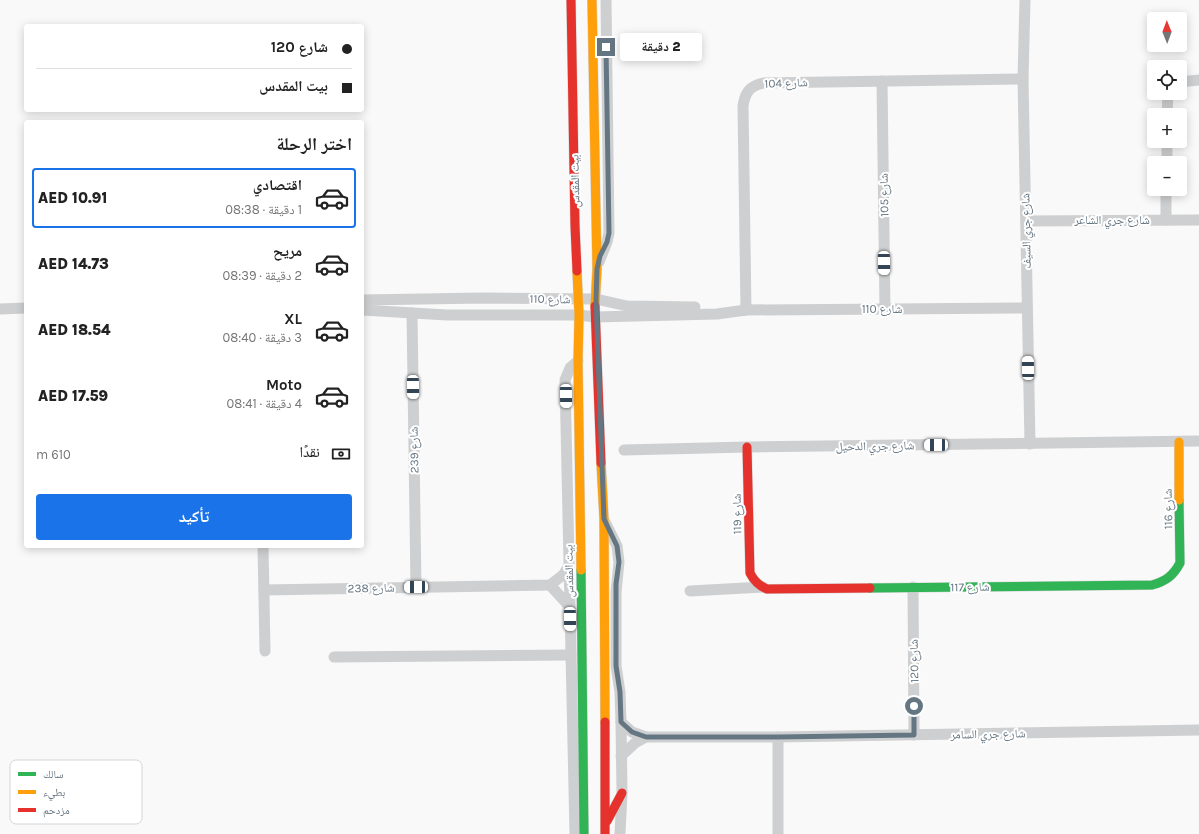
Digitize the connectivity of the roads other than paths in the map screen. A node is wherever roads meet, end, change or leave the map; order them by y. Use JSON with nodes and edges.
{"nodes":[{"id":1,"x":571,"y":0,"type":"edge"},
{"id":2,"x":592,"y":0,"type":"edge"},
{"id":3,"x":606,"y":0,"type":"edge"},
{"id":4,"x":1023,"y":0,"type":"edge"},
{"id":5,"x":1023,"y":79,"type":"junction"},
{"id":6,"x":1199,"y":80,"type":"edge"},
{"id":7,"x":882,"y":81,"type":"junction"},
{"id":8,"x":1187,"y":81,"type":"edge"},
{"id":9,"x":1166,"y":196,"type":"edge"},
{"id":10,"x":1166,"y":220,"type":"junction"},
{"id":11,"x":1199,"y":220,"type":"edge"},
{"id":12,"x":1026,"y":221,"type":"junction"},
{"id":13,"x":597,"y":269,"type":"junction"},
{"id":14,"x":578,"y":299,"type":"junction"},
{"id":15,"x":596,"y":299,"type":"junction"},
{"id":16,"x":364,"y":300,"type":"edge"},
{"id":17,"x":24,"y":308,"type":"edge"},
{"id":18,"x":1027,"y":308,"type":"junction"},
{"id":19,"x":0,"y":309,"type":"edge"},
{"id":20,"x":885,"y":309,"type":"junction"},
{"id":21,"x":364,"y":310,"type":"edge"},
{"id":22,"x":741,"y":310,"type":"junction"},
{"id":23,"x":412,"y":313,"type":"junction"},
{"id":24,"x":579,"y":315,"type":"junction"},
{"id":25,"x":595,"y":317,"type":"junction"},
{"id":26,"x":578,"y":361,"type":"junction"},
{"id":27,"x":1179,"y":442,"type":"junction"},
{"id":28,"x":1199,"y":442,"type":"edge"},
{"id":29,"x":1030,"y":444,"type":"junction"},
{"id":30,"x":747,"y":447,"type":"junction"},
{"id":31,"x":624,"y":450,"type":"dead end"},
{"id":32,"x":604,"y":519,"type":"junction"},
{"id":33,"x":263,"y":548,"type":"edge"},
{"id":34,"x":569,"y":566,"type":"junction"},
{"id":35,"x":1174,"y":574,"type":"joint"},
{"id":36,"x":550,"y":585,"type":"junction"},
{"id":37,"x":416,"y":587,"type":"junction"},
{"id":38,"x":763,"y":587,"type":"junction"},
{"id":39,"x":913,"y":587,"type":"junction"},
{"id":40,"x":264,"y":590,"type":"junction"},
{"id":41,"x":690,"y":591,"type":"dead end"},
{"id":42,"x":570,"y":607,"type":"junction"},
{"id":43,"x":265,"y":651,"type":"dead end"},
{"id":44,"x":571,"y":655,"type":"junction"},
{"id":45,"x":334,"y":657,"type":"dead end"},
{"id":46,"x":621,"y":722,"type":"junction"},
{"id":47,"x":1199,"y":730,"type":"edge"},
{"id":48,"x":914,"y":735,"type":"junction"},
{"id":49,"x":646,"y":737,"type":"junction"},
{"id":50,"x":778,"y":737,"type":"junction"},
{"id":51,"x":621,"y":756,"type":"junction"},
{"id":52,"x":622,"y":793,"type":"junction"},
{"id":53,"x":605,"y":831,"type":"edge"},
{"id":54,"x":575,"y":834,"type":"edge"},
{"id":55,"x":584,"y":834,"type":"edge"},
{"id":56,"x":620,"y":834,"type":"edge"},
{"id":57,"x":778,"y":834,"type":"edge"}],
"edges":[{"from":1,"to":14,"type":"street","name":"بيت المقدس"},
{"from":2,"to":13,"type":"street","name":"بيت المقدس"},
{"from":3,"to":13,"type":"street","name":"بيت المقدس"},
{"from":4,"to":5,"type":"street","name":"شارع جري السيف"},
{"from":5,"to":7,"type":"street","name":"شارع 104"},
{"from":5,"to":12,"type":"street","name":"شارع جري السيف"},
{"from":6,"to":8,"type":"street"},
{"from":7,"to":20,"type":"street","name":"شارع 105"},
{"from":7,"to":22,"type":"street","name":"شارع 104"},
{"from":9,"to":10,"type":"street"},
{"from":10,"to":11,"type":"street","name":"شارع جري الشاعر"},
{"from":10,"to":12,"type":"street","name":"شارع جري الشاعر"},
{"from":12,"to":18,"type":"street","name":"شارع جري السيف"},
{"from":13,"to":15,"type":"street","name":"بيت المقدس"},
{"from":14,"to":15,"type":"street","name":"شارع 110"},
{"from":14,"to":16,"type":"street","name":"شارع 110"},
{"from":14,"to":24,"type":"street","name":"بيت المقدس"},
{"from":15,"to":22,"type":"street","name":"شارع 110"},
{"from":15,"to":25,"type":"street","name":"بيت المقدس"},
{"from":17,"to":19,"type":"street"},
{"from":18,"to":20,"type":"street","name":"شارع 110"},
{"from":18,"to":29,"type":"street","name":"شارع جري السيف"},
{"from":20,"to":22,"type":"street","name":"شارع 110"},
{"from":21,"to":23,"type":"street","name":"شارع 110"},
{"from":22,"to":25,"type":"street","name":"شارع 110"},
{"from":23,"to":24,"type":"street","name":"شارع 110"},
{"from":23,"to":37,"type":"street","name":"شارع 239"},
{"from":24,"to":25,"type":"street","name":"شارع 110"},
{"from":24,"to":26,"type":"street","name":"بيت المقدس"},
{"from":25,"to":32,"type":"street","name":"بيت المقدس"},
{"from":26,"to":34,"type":"street","name":"بيت المقدس"},
{"from":26,"to":55,"type":"street","name":"بيت المقدس"},
{"from":27,"to":28,"type":"street","name":"شارع جري الدحيل"},
{"from":27,"to":29,"type":"street","name":"شارع جري الدحيل"},
{"from":27,"to":35,"type":"street","name":"شارع 116"},
{"from":29,"to":30,"type":"street","name":"شارع جري الدحيل"},
{"from":30,"to":31,"type":"street","name":"شارع جري الدحيل"},
{"from":30,"to":38,"type":"street","name":"شارع 119"},
{"from":32,"to":46,"type":"street","name":"بيت المقدس"},
{"from":32,"to":53,"type":"street","name":"بيت المقدس"},
{"from":33,"to":40,"type":"street"},
{"from":34,"to":36,"type":"street"},
{"from":34,"to":42,"type":"street","name":"بيت المقدس"},
{"from":35,"to":39,"type":"street","name":"شارع 117"},
{"from":36,"to":37,"type":"street","name":"شارع 238"},
{"from":36,"to":42,"type":"street"},
{"from":37,"to":40,"type":"street","name":"شارع 238"},
{"from":38,"to":39,"type":"street","name":"شارع 117"},
{"from":38,"to":41,"type":"street","name":"شارع 117"},
{"from":39,"to":48,"type":"street","name":"شارع 120"},
{"from":40,"to":43,"type":"street"},
{"from":42,"to":44,"type":"street","name":"بيت المقدس"},
{"from":44,"to":45,"type":"street"},
{"from":44,"to":54,"type":"street","name":"بيت المقدس"},
{"from":46,"to":49,"type":"street","name":"شارع جري السامر"},
{"from":46,"to":51,"type":"street","name":"بيت المقدس"},
{"from":47,"to":48,"type":"street","name":"شارع جري السامر"},
{"from":48,"to":50,"type":"street","name":"شارع جري السامر"},
{"from":49,"to":50,"type":"street","name":"شارع جري السامر"},
{"from":49,"to":51,"type":"street"},
{"from":50,"to":57,"type":"street"},
{"from":51,"to":52,"type":"street","name":"بيت المقدس"},
{"from":52,"to":53,"type":"street"},
{"from":52,"to":56,"type":"street","name":"بيت المقدس"}]}
